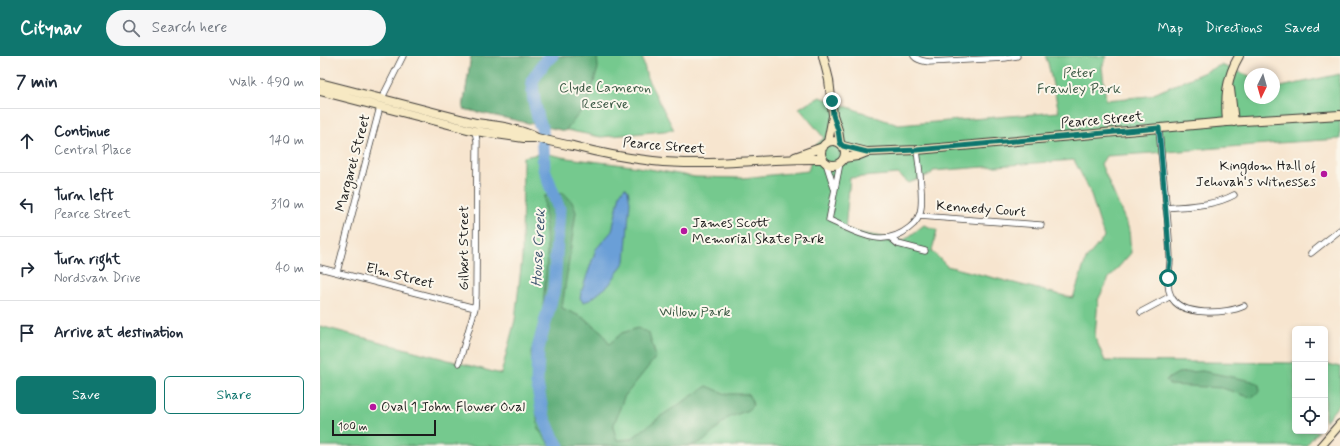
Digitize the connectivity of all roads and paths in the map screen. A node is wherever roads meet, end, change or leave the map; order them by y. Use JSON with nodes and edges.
{"nodes":[{"id":1,"x":403,"y":56,"type":"edge"},
{"id":2,"x":823,"y":56,"type":"edge"},
{"id":3,"x":914,"y":56,"type":"edge"},
{"id":4,"x":1017,"y":56,"type":"edge"},
{"id":5,"x":1239,"y":56,"type":"edge"},
{"id":6,"x":320,"y":83,"type":"edge"},
{"id":7,"x":320,"y":91,"type":"edge"},
{"id":8,"x":382,"y":98,"type":"junction"},
{"id":9,"x":380,"y":107,"type":"junction"},
{"id":10,"x":833,"y":115,"type":"junction"},
{"id":11,"x":1340,"y":115,"type":"edge"},
{"id":12,"x":1230,"y":122,"type":"junction"},
{"id":13,"x":475,"y":127,"type":"junction"},
{"id":14,"x":1159,"y":128,"type":"junction"},
{"id":15,"x":826,"y":145,"type":"junction"},
{"id":16,"x":842,"y":145,"type":"junction"},
{"id":17,"x":917,"y":150,"type":"junction"},
{"id":18,"x":867,"y":152,"type":"junction"},
{"id":19,"x":790,"y":159,"type":"junction"},
{"id":20,"x":842,"y":160,"type":"junction"},
{"id":21,"x":825,"y":161,"type":"junction"},
{"id":22,"x":835,"y":191,"type":"junction"},
{"id":23,"x":1234,"y":195,"type":"dead end"},
{"id":24,"x":1166,"y":208,"type":"junction"},
{"id":25,"x":919,"y":216,"type":"junction"},
{"id":26,"x":1041,"y":225,"type":"dead end"},
{"id":27,"x":1340,"y":230,"type":"edge"},
{"id":28,"x":891,"y":238,"type":"junction"},
{"id":29,"x":925,"y":251,"type":"dead end"},
{"id":30,"x":1310,"y":253,"type":"dead end"},
{"id":31,"x":320,"y":268,"type":"edge"},
{"id":32,"x":337,"y":272,"type":"junction"},
{"id":33,"x":1171,"y":296,"type":"junction"},
{"id":34,"x":1244,"y":306,"type":"dead end"},
{"id":35,"x":475,"y":308,"type":"junction"},
{"id":36,"x":1141,"y":312,"type":"dead end"},
{"id":37,"x":459,"y":363,"type":"dead end"},
{"id":38,"x":1340,"y":424,"type":"edge"},
{"id":39,"x":1321,"y":446,"type":"edge"}],
"edges":[{"from":1,"to":8,"type":"street"},
{"from":2,"to":10,"type":"main road"},
{"from":3,"to":4,"type":"street"},
{"from":5,"to":12,"type":"main road"},
{"from":6,"to":8,"type":"main road","name":"Pearce Street"},
{"from":7,"to":9,"type":"main road","name":"Pearce Street"},
{"from":8,"to":9,"type":"main road"},
{"from":8,"to":13,"type":"main road","name":"Pearce Street"},
{"from":9,"to":13,"type":"main road","name":"Pearce Street"},
{"from":9,"to":32,"type":"street","name":"Margaret Street"},
{"from":10,"to":15,"type":"main road"},
{"from":10,"to":16,"type":"main road"},
{"from":11,"to":12,"type":"main road","name":"Pearce Street"},
{"from":12,"to":14,"type":"main road","name":"Pearce Street"},
{"from":13,"to":19,"type":"main road","name":"Pearce Street"},
{"from":13,"to":35,"type":"street","name":"Gilbert Street"},
{"from":14,"to":17,"type":"main road","name":"Pearce Street"},
{"from":14,"to":24,"type":"street"},
{"from":15,"to":16,"type":"main road"},
{"from":15,"to":19,"type":"main road","name":"Pearce Street"},
{"from":15,"to":21,"type":"main road"},
{"from":16,"to":18,"type":"main road","name":"Pearce Street"},
{"from":16,"to":20,"type":"main road"},
{"from":17,"to":18,"type":"main road","name":"Pearce Street"},
{"from":17,"to":25,"type":"street","name":"Kennedy Court"},
{"from":18,"to":20,"type":"main road","name":"Pearce Street"},
{"from":19,"to":21,"type":"main road","name":"Pearce Street"},
{"from":20,"to":21,"type":"main road"},
{"from":20,"to":22,"type":"street"},
{"from":21,"to":22,"type":"street"},
{"from":22,"to":28,"type":"street"},
{"from":23,"to":24,"type":"street"},
{"from":24,"to":33,"type":"street"},
{"from":25,"to":26,"type":"street","name":"Kennedy Court"},
{"from":25,"to":28,"type":"street","name":"Kennedy Court"},
{"from":27,"to":30,"type":"street"},
{"from":28,"to":29,"type":"street"},
{"from":31,"to":32,"type":"street","name":"Elm Street"},
{"from":32,"to":35,"type":"street","name":"Elm Street"},
{"from":33,"to":34,"type":"street"},
{"from":33,"to":36,"type":"street"},
{"from":35,"to":37,"type":"street","name":"Gilbert Street"},
{"from":38,"to":39,"type":"main road"}]}
